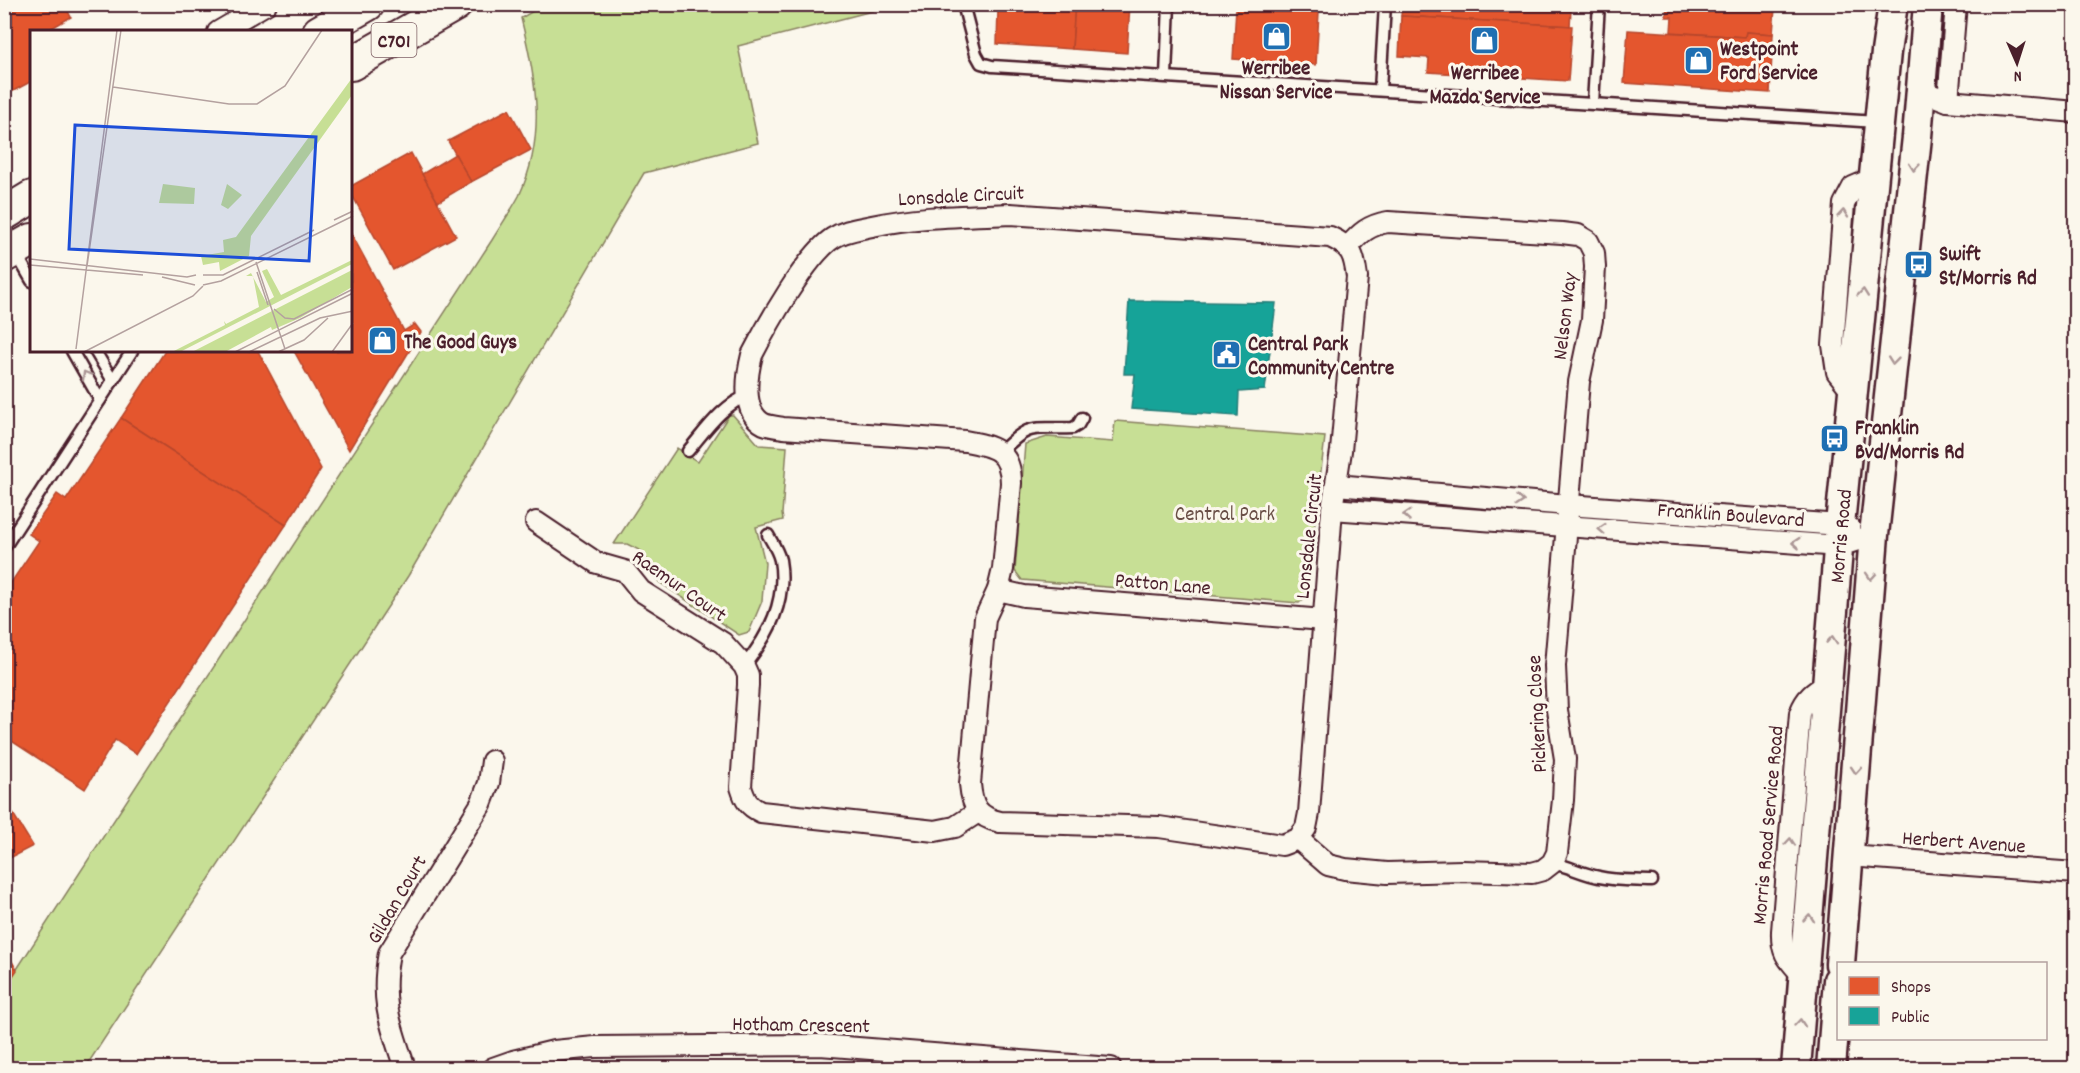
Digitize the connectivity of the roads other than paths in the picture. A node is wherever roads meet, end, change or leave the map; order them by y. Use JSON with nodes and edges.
{"nodes":[{"id":1,"x":266,"y":4,"type":"edge"},
{"id":2,"x":368,"y":4,"type":"edge"},
{"id":3,"x":456,"y":4,"type":"edge"},
{"id":4,"x":963,"y":4,"type":"edge"},
{"id":5,"x":1169,"y":4,"type":"edge"},
{"id":6,"x":1385,"y":4,"type":"edge"},
{"id":7,"x":1599,"y":4,"type":"edge"},
{"id":8,"x":1881,"y":4,"type":"edge"},
{"id":9,"x":1893,"y":4,"type":"edge"},
{"id":10,"x":1928,"y":4,"type":"edge"},
{"id":11,"x":1956,"y":4,"type":"edge"},
{"id":12,"x":221,"y":30,"type":"edge"},
{"id":13,"x":322,"y":30,"type":"edge"},
{"id":14,"x":1886,"y":52,"type":"junction"},
{"id":15,"x":352,"y":63,"type":"edge"},
{"id":16,"x":1166,"y":76,"type":"junction"},
{"id":17,"x":1380,"y":90,"type":"junction"},
{"id":18,"x":1921,"y":92,"type":"junction"},
{"id":19,"x":1948,"y":101,"type":"junction"},
{"id":20,"x":1593,"y":103,"type":"junction"},
{"id":21,"x":2076,"y":112,"type":"edge"},
{"id":22,"x":1880,"y":122,"type":"junction"},
{"id":23,"x":1917,"y":137,"type":"junction"},
{"id":24,"x":30,"y":198,"type":"edge"},
{"id":25,"x":4,"y":217,"type":"edge"},
{"id":26,"x":22,"y":247,"type":"edge"},
{"id":27,"x":1348,"y":247,"type":"junction"},
{"id":28,"x":30,"y":274,"type":"edge"},
{"id":29,"x":73,"y":352,"type":"edge"},
{"id":30,"x":96,"y":352,"type":"edge"},
{"id":31,"x":131,"y":352,"type":"edge"},
{"id":32,"x":113,"y":381,"type":"junction"},
{"id":33,"x":748,"y":395,"type":"junction"},
{"id":34,"x":100,"y":400,"type":"junction"},
{"id":35,"x":1082,"y":418,"type":"dead end"},
{"id":36,"x":688,"y":451,"type":"dead end"},
{"id":37,"x":1000,"y":452,"type":"junction"},
{"id":38,"x":1336,"y":485,"type":"junction"},
{"id":39,"x":1484,"y":498,"type":"junction"},
{"id":40,"x":1568,"y":505,"type":"junction"},
{"id":41,"x":1332,"y":509,"type":"junction"},
{"id":42,"x":1705,"y":515,"type":"junction"},
{"id":43,"x":1483,"y":520,"type":"junction"},
{"id":44,"x":536,"y":522,"type":"dead end"},
{"id":45,"x":1566,"y":526,"type":"junction"},
{"id":46,"x":768,"y":535,"type":"dead end"},
{"id":47,"x":1874,"y":535,"type":"junction"},
{"id":48,"x":1704,"y":536,"type":"junction"},
{"id":49,"x":1840,"y":536,"type":"junction"},
{"id":50,"x":4,"y":548,"type":"edge"},
{"id":51,"x":998,"y":590,"type":"junction"},
{"id":52,"x":1324,"y":620,"type":"junction"},
{"id":53,"x":744,"y":666,"type":"junction"},
{"id":54,"x":492,"y":761,"type":"dead end"},
{"id":55,"x":978,"y":812,"type":"junction"},
{"id":56,"x":1298,"y":839,"type":"junction"},
{"id":57,"x":1849,"y":856,"type":"junction"},
{"id":58,"x":1552,"y":862,"type":"junction"},
{"id":59,"x":2076,"y":873,"type":"edge"},
{"id":60,"x":1652,"y":881,"type":"dead end"},
{"id":61,"x":1840,"y":962,"type":"edge"},
{"id":62,"x":1837,"y":1002,"type":"edge"},
{"id":63,"x":405,"y":1068,"type":"edge"},
{"id":64,"x":493,"y":1068,"type":"edge"},
{"id":65,"x":1111,"y":1068,"type":"edge"},
{"id":66,"x":1796,"y":1068,"type":"edge"},
{"id":67,"x":1831,"y":1068,"type":"edge"}],
"edges":[{"from":1,"to":12,"type":"street"},
{"from":2,"to":13,"type":"main road","number":"C701"},
{"from":3,"to":15,"type":"main road","number":"C701"},
{"from":4,"to":16,"type":"lane"},
{"from":5,"to":16,"type":"lane"},
{"from":6,"to":17,"type":"lane"},
{"from":7,"to":20,"type":"lane"},
{"from":8,"to":14,"type":"street"},
{"from":9,"to":14,"type":"street","name":"Morris Road"},
{"from":10,"to":18,"type":"street","name":"Morris Road"},
{"from":11,"to":19,"type":"street"},
{"from":14,"to":22,"type":"street","name":"Morris Road"},
{"from":16,"to":17,"type":"lane"},
{"from":17,"to":20,"type":"lane"},
{"from":18,"to":19,"type":"street"},
{"from":18,"to":22,"type":"street"},
{"from":18,"to":23,"type":"street","name":"Morris Road"},
{"from":19,"to":21,"type":"street"},
{"from":19,"to":23,"type":"street"},
{"from":20,"to":22,"type":"lane"},
{"from":49,"to":22,"type":"street","name":"Morris Road","one_way":true},
{"from":23,"to":47,"type":"street","name":"Morris Road","one_way":true},
{"from":24,"to":25,"type":"main road"},
{"from":25,"to":26,"type":"lane"},
{"from":26,"to":28,"type":"lane"},
{"from":27,"to":33,"type":"street","name":"Lonsdale Circuit"},
{"from":27,"to":38,"type":"street","name":"Lonsdale Circuit"},
{"from":27,"to":40,"type":"street","name":"Nelson Way"},
{"from":34,"to":29,"type":"lane","one_way":true},
{"from":30,"to":32,"type":"lane"},
{"from":31,"to":32,"type":"lane"},
{"from":32,"to":34,"type":"lane"},
{"from":33,"to":36,"type":"lane"},
{"from":33,"to":37,"type":"street","name":"Lonsdale Circuit"},
{"from":34,"to":50,"type":"lane"},
{"from":35,"to":37,"type":"lane"},
{"from":37,"to":51,"type":"street"},
{"from":38,"to":39,"type":"street","name":"Franklin Boulevard"},
{"from":38,"to":41,"type":"street","name":"Lonsdale Circuit"},
{"from":39,"to":40,"type":"street","name":"Franklin Boulevard","one_way":true},
{"from":39,"to":43,"type":"street"},
{"from":40,"to":42,"type":"street","name":"Franklin Boulevard"},
{"from":40,"to":45,"type":"street","name":"Nelson Way"},
{"from":43,"to":41,"type":"street","name":"Franklin Boulevard","one_way":true},
{"from":41,"to":52,"type":"street","name":"Lonsdale Circuit"},
{"from":42,"to":48,"type":"street"},
{"from":42,"to":49,"type":"street","name":"Franklin Boulevard"},
{"from":43,"to":45,"type":"street","name":"Franklin Boulevard"},
{"from":44,"to":53,"type":"street","name":"Raemur Court"},
{"from":48,"to":45,"type":"street","name":"Franklin Boulevard","one_way":true},
{"from":45,"to":58,"type":"street","name":"Pickering Close"},
{"from":46,"to":53,"type":"lane"},
{"from":47,"to":49,"type":"street","name":"Franklin Boulevard"},
{"from":47,"to":57,"type":"street","name":"Morris Road","one_way":true},
{"from":49,"to":48,"type":"street","name":"Franklin Boulevard","one_way":true},
{"from":66,"to":49,"type":"street","name":"Morris Road","one_way":true},
{"from":51,"to":52,"type":"street","name":"Patton Lane"},
{"from":51,"to":55,"type":"street"},
{"from":52,"to":56,"type":"street","name":"Lonsdale Circuit"},
{"from":53,"to":55,"type":"street"},
{"from":54,"to":63,"type":"street","name":"Gildan Court"},
{"from":55,"to":56,"type":"street"},
{"from":56,"to":58,"type":"street"},
{"from":57,"to":59,"type":"street","name":"Herbert Avenue"},
{"from":57,"to":61,"type":"street","name":"Morris Road"},
{"from":58,"to":60,"type":"lane"},
{"from":62,"to":67,"type":"street"},
{"from":64,"to":65,"type":"street","name":"Hotham Crescent"}]}
